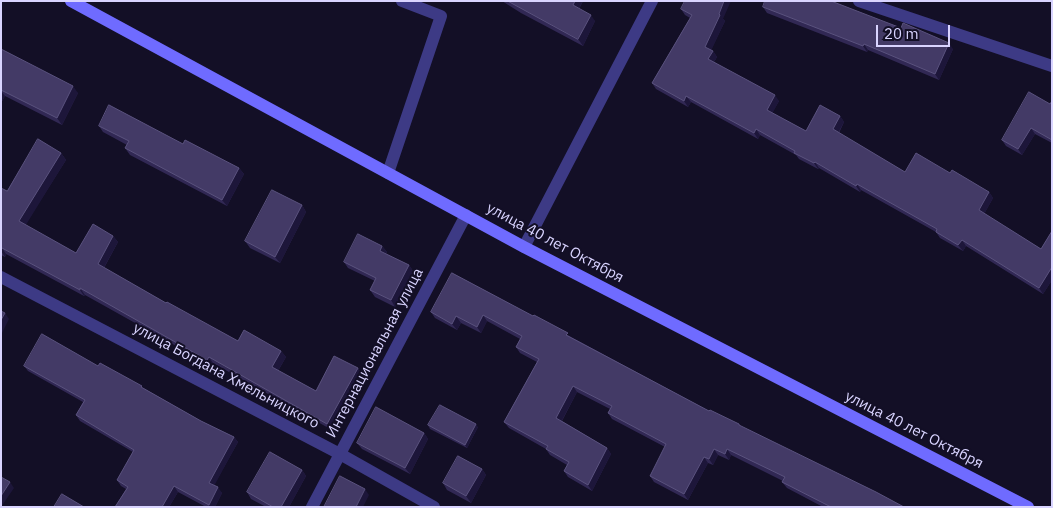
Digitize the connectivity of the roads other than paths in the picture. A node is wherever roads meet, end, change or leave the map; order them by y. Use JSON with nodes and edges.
{"nodes":[{"id":1,"x":71,"y":1,"type":"edge"},
{"id":2,"x":402,"y":1,"type":"edge"},
{"id":3,"x":652,"y":1,"type":"edge"},
{"id":4,"x":859,"y":1,"type":"edge"},
{"id":5,"x":1052,"y":66,"type":"edge"},
{"id":6,"x":388,"y":173,"type":"junction"},
{"id":7,"x":466,"y":215,"type":"junction"},
{"id":8,"x":524,"y":247,"type":"junction"},
{"id":9,"x":1,"y":277,"type":"edge"},
{"id":10,"x":340,"y":454,"type":"junction"},
{"id":11,"x":1008,"y":502,"type":"edge"},
{"id":12,"x":312,"y":507,"type":"edge"},
{"id":13,"x":434,"y":507,"type":"edge"},
{"id":14,"x":1028,"y":507,"type":"edge"}],
"edges":[{"from":1,"to":6,"type":"street","name":"улица 40 лет Октября"},
{"from":2,"to":6,"type":"street"},
{"from":3,"to":8,"type":"street"},
{"from":4,"to":5,"type":"street"},
{"from":6,"to":7,"type":"street","name":"улица 40 лет Октября"},
{"from":7,"to":8,"type":"street","name":"улица 40 лет Октября"},
{"from":7,"to":10,"type":"street","name":"Интернациональная улица"},
{"from":8,"to":11,"type":"street","name":"улица 40 лет Октября"},
{"from":9,"to":10,"type":"street","name":"улица Богдана Хмельницкого"},
{"from":10,"to":12,"type":"street","name":"Интернациональная улица"},
{"from":10,"to":13,"type":"street","name":"улица Богдана Хмельницкого"},
{"from":11,"to":14,"type":"street","name":"улица 40 лет Октября"}]}
